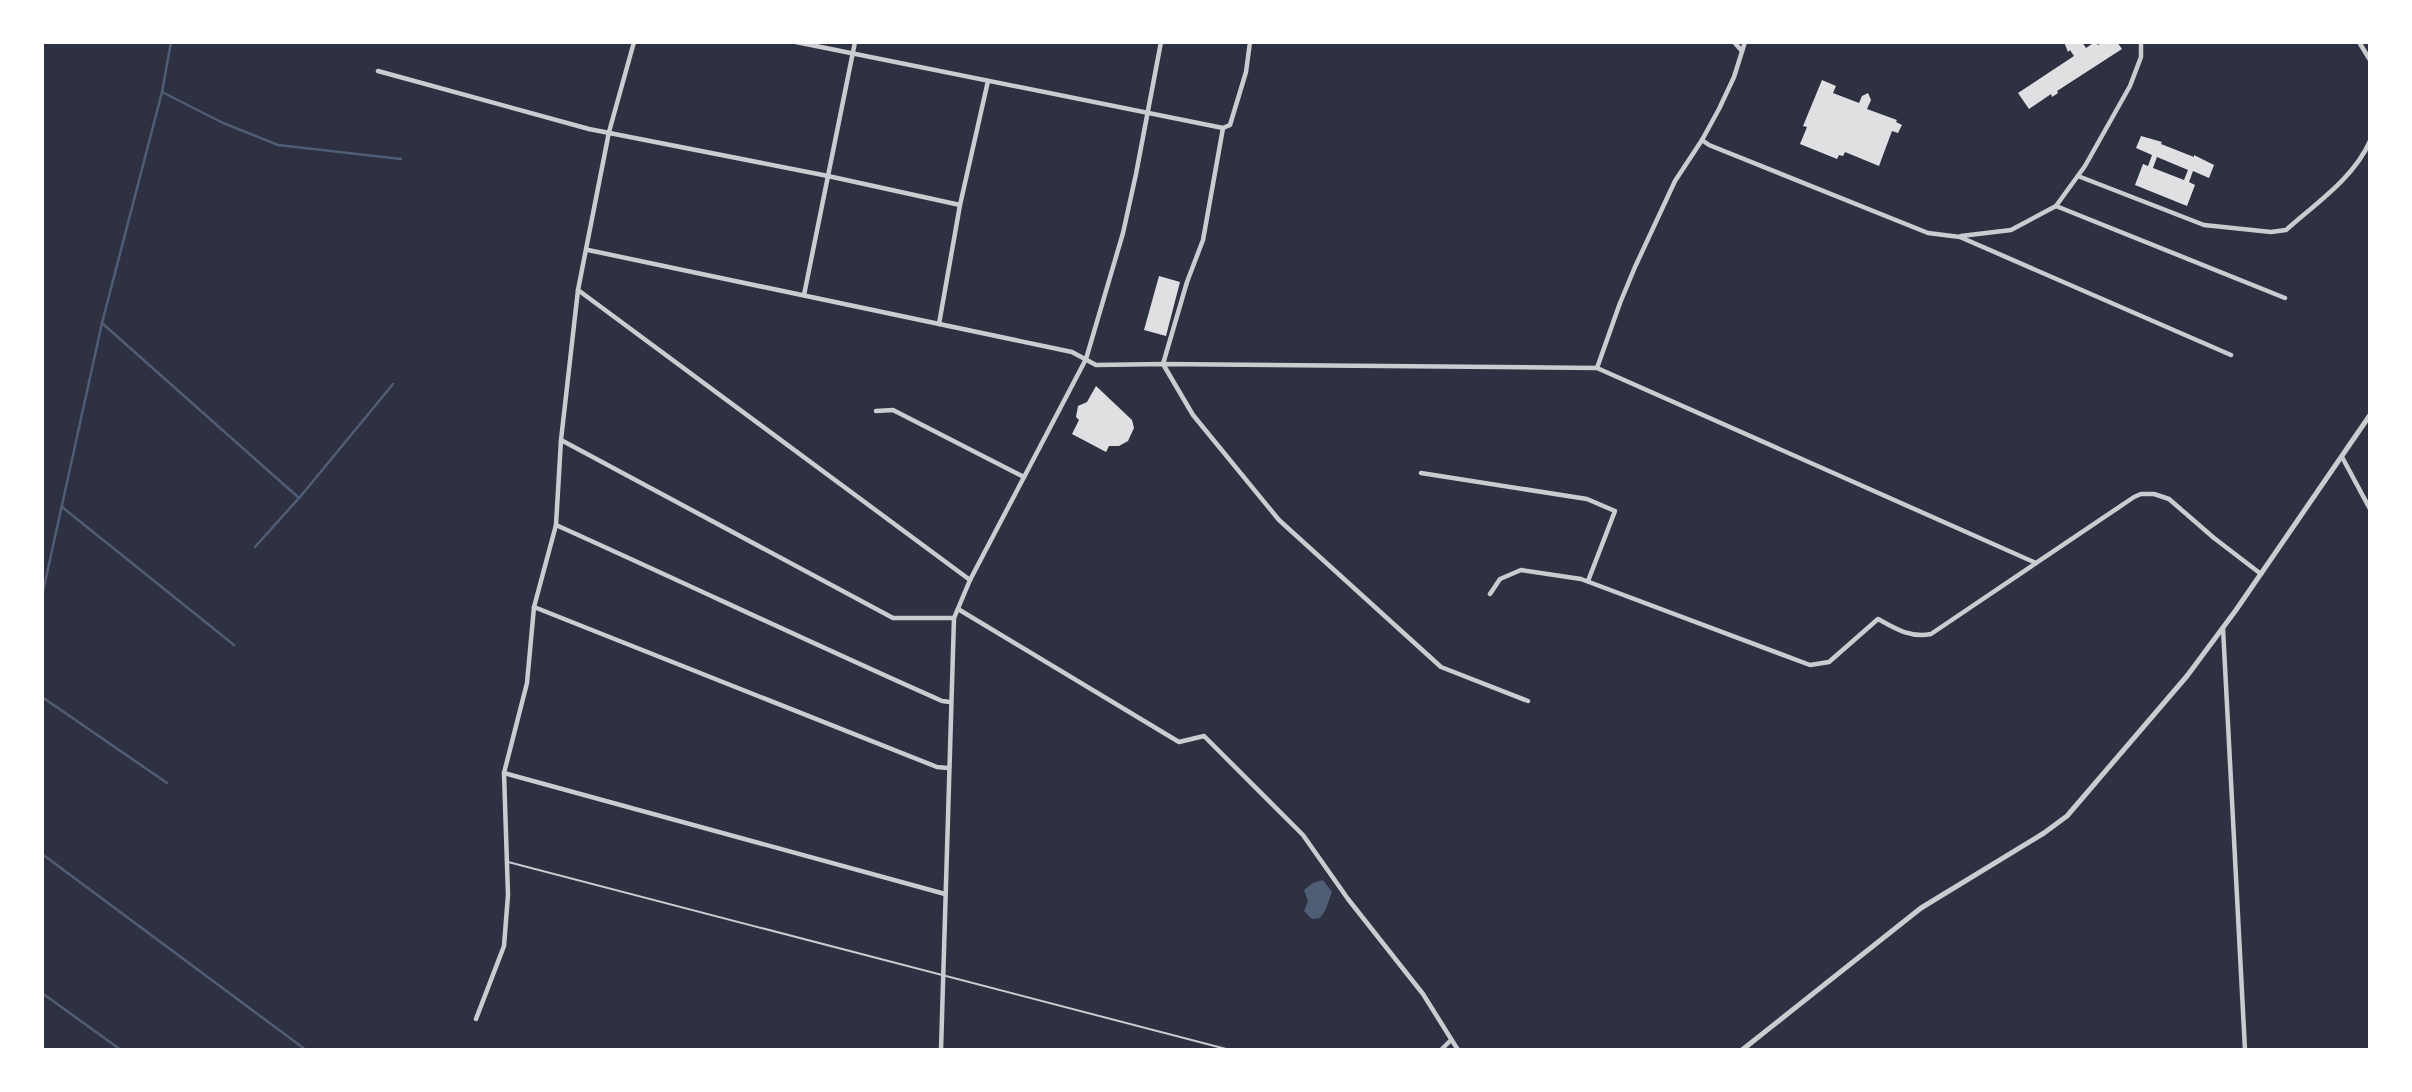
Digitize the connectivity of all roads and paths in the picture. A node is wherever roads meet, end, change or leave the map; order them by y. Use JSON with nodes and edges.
{"nodes":[{"id":1,"x":634,"y":42,"type":"edge"},
{"id":2,"x":796,"y":42,"type":"edge"},
{"id":3,"x":855,"y":42,"type":"edge"},
{"id":4,"x":1160,"y":42,"type":"edge"},
{"id":5,"x":1250,"y":42,"type":"edge"},
{"id":6,"x":1734,"y":42,"type":"edge"},
{"id":7,"x":1745,"y":42,"type":"edge"},
{"id":8,"x":2141,"y":42,"type":"edge"},
{"id":9,"x":2359,"y":42,"type":"edge"},
{"id":10,"x":1742,"y":51,"type":"junction"},
{"id":11,"x":852,"y":54,"type":"junction"},
{"id":12,"x":2370,"y":60,"type":"edge"},
{"id":13,"x":378,"y":71,"type":"dead end"},
{"id":14,"x":988,"y":81,"type":"junction"},
{"id":15,"x":1148,"y":113,"type":"junction"},
{"id":16,"x":1223,"y":128,"type":"junction"},
{"id":17,"x":609,"y":132,"type":"junction"},
{"id":18,"x":1702,"y":140,"type":"junction"},
{"id":19,"x":2370,"y":141,"type":"edge"},
{"id":20,"x":828,"y":176,"type":"junction"},
{"id":21,"x":2078,"y":176,"type":"junction"},
{"id":22,"x":960,"y":205,"type":"junction"},
{"id":23,"x":2056,"y":206,"type":"junction"},
{"id":24,"x":1960,"y":237,"type":"junction"},
{"id":25,"x":588,"y":250,"type":"junction"},
{"id":26,"x":578,"y":290,"type":"junction"},
{"id":27,"x":804,"y":295,"type":"junction"},
{"id":28,"x":2285,"y":298,"type":"dead end"},
{"id":29,"x":939,"y":324,"type":"junction"},
{"id":30,"x":2231,"y":355,"type":"dead end"},
{"id":31,"x":1086,"y":359,"type":"junction"},
{"id":32,"x":1163,"y":364,"type":"junction"},
{"id":33,"x":1597,"y":368,"type":"junction"},
{"id":34,"x":876,"y":411,"type":"dead end"},
{"id":35,"x":2370,"y":415,"type":"edge"},
{"id":36,"x":561,"y":440,"type":"junction"},
{"id":37,"x":2342,"y":457,"type":"junction"},
{"id":38,"x":1421,"y":473,"type":"dead end"},
{"id":39,"x":1024,"y":477,"type":"junction"},
{"id":40,"x":2370,"y":509,"type":"edge"},
{"id":41,"x":556,"y":525,"type":"junction"},
{"id":42,"x":2036,"y":563,"type":"junction"},
{"id":43,"x":2261,"y":574,"type":"junction"},
{"id":44,"x":970,"y":580,"type":"junction"},
{"id":45,"x":1588,"y":581,"type":"junction"},
{"id":46,"x":1490,"y":594,"type":"dead end"},
{"id":47,"x":534,"y":607,"type":"junction"},
{"id":48,"x":958,"y":609,"type":"junction"},
{"id":49,"x":954,"y":618,"type":"junction"},
{"id":50,"x":2223,"y":628,"type":"junction"},
{"id":51,"x":1528,"y":701,"type":"dead end"},
{"id":52,"x":950,"y":702,"type":"junction"},
{"id":53,"x":948,"y":768,"type":"junction"},
{"id":54,"x":504,"y":773,"type":"junction"},
{"id":55,"x":507,"y":862,"type":"junction"},
{"id":56,"x":945,"y":894,"type":"junction"},
{"id":57,"x":943,"y":974,"type":"junction"},
{"id":58,"x":476,"y":1019,"type":"dead end"},
{"id":59,"x":1451,"y":1040,"type":"junction"},
{"id":60,"x":941,"y":1050,"type":"edge"},
{"id":61,"x":1230,"y":1050,"type":"edge"},
{"id":62,"x":1441,"y":1050,"type":"edge"},
{"id":63,"x":1458,"y":1050,"type":"edge"},
{"id":64,"x":1741,"y":1050,"type":"edge"},
{"id":65,"x":2245,"y":1050,"type":"edge"}],
"edges":[{"from":1,"to":17,"type":"street"},
{"from":2,"to":11,"type":"street"},
{"from":3,"to":11,"type":"street"},
{"from":4,"to":15,"type":"street"},
{"from":5,"to":16,"type":"street"},
{"from":6,"to":10,"type":"street"},
{"from":7,"to":10,"type":"street"},
{"from":8,"to":21,"type":"street"},
{"from":9,"to":12,"type":"street"},
{"from":10,"to":18,"type":"street"},
{"from":11,"to":14,"type":"street"},
{"from":11,"to":20,"type":"street"},
{"from":13,"to":17,"type":"street"},
{"from":14,"to":15,"type":"street"},
{"from":14,"to":22,"type":"street"},
{"from":15,"to":16,"type":"street"},
{"from":15,"to":31,"type":"street"},
{"from":16,"to":32,"type":"street"},
{"from":17,"to":20,"type":"street"},
{"from":17,"to":25,"type":"street"},
{"from":18,"to":24,"type":"street"},
{"from":18,"to":33,"type":"street"},
{"from":19,"to":21,"type":"street"},
{"from":20,"to":22,"type":"street"},
{"from":20,"to":27,"type":"street"},
{"from":21,"to":23,"type":"street"},
{"from":22,"to":29,"type":"street"},
{"from":23,"to":24,"type":"street"},
{"from":23,"to":28,"type":"street"},
{"from":24,"to":30,"type":"street"},
{"from":25,"to":26,"type":"street"},
{"from":25,"to":27,"type":"street"},
{"from":26,"to":36,"type":"street"},
{"from":26,"to":44,"type":"street"},
{"from":27,"to":29,"type":"street"},
{"from":29,"to":31,"type":"street"},
{"from":31,"to":32,"type":"street"},
{"from":31,"to":39,"type":"street"},
{"from":32,"to":33,"type":"street"},
{"from":32,"to":51,"type":"street"},
{"from":33,"to":42,"type":"street"},
{"from":34,"to":39,"type":"street"},
{"from":35,"to":37,"type":"street"},
{"from":36,"to":41,"type":"street"},
{"from":36,"to":49,"type":"street"},
{"from":37,"to":40,"type":"street"},
{"from":37,"to":43,"type":"street"},
{"from":38,"to":45,"type":"street"},
{"from":39,"to":44,"type":"street"},
{"from":41,"to":47,"type":"street"},
{"from":41,"to":52,"type":"street"},
{"from":42,"to":43,"type":"street"},
{"from":42,"to":45,"type":"street"},
{"from":43,"to":50,"type":"street"},
{"from":44,"to":48,"type":"street"},
{"from":45,"to":46,"type":"street"},
{"from":47,"to":53,"type":"street"},
{"from":47,"to":54,"type":"street"},
{"from":48,"to":49,"type":"street"},
{"from":48,"to":59,"type":"street"},
{"from":49,"to":52,"type":"street"},
{"from":50,"to":64,"type":"street"},
{"from":50,"to":65,"type":"street"},
{"from":52,"to":53,"type":"street"},
{"from":53,"to":56,"type":"street"},
{"from":54,"to":55,"type":"street"},
{"from":54,"to":56,"type":"street"},
{"from":55,"to":57,"type":"lane"},
{"from":55,"to":58,"type":"street"},
{"from":56,"to":57,"type":"street"},
{"from":57,"to":60,"type":"street"},
{"from":57,"to":61,"type":"lane"},
{"from":59,"to":62,"type":"street"},
{"from":59,"to":63,"type":"street"}]}
